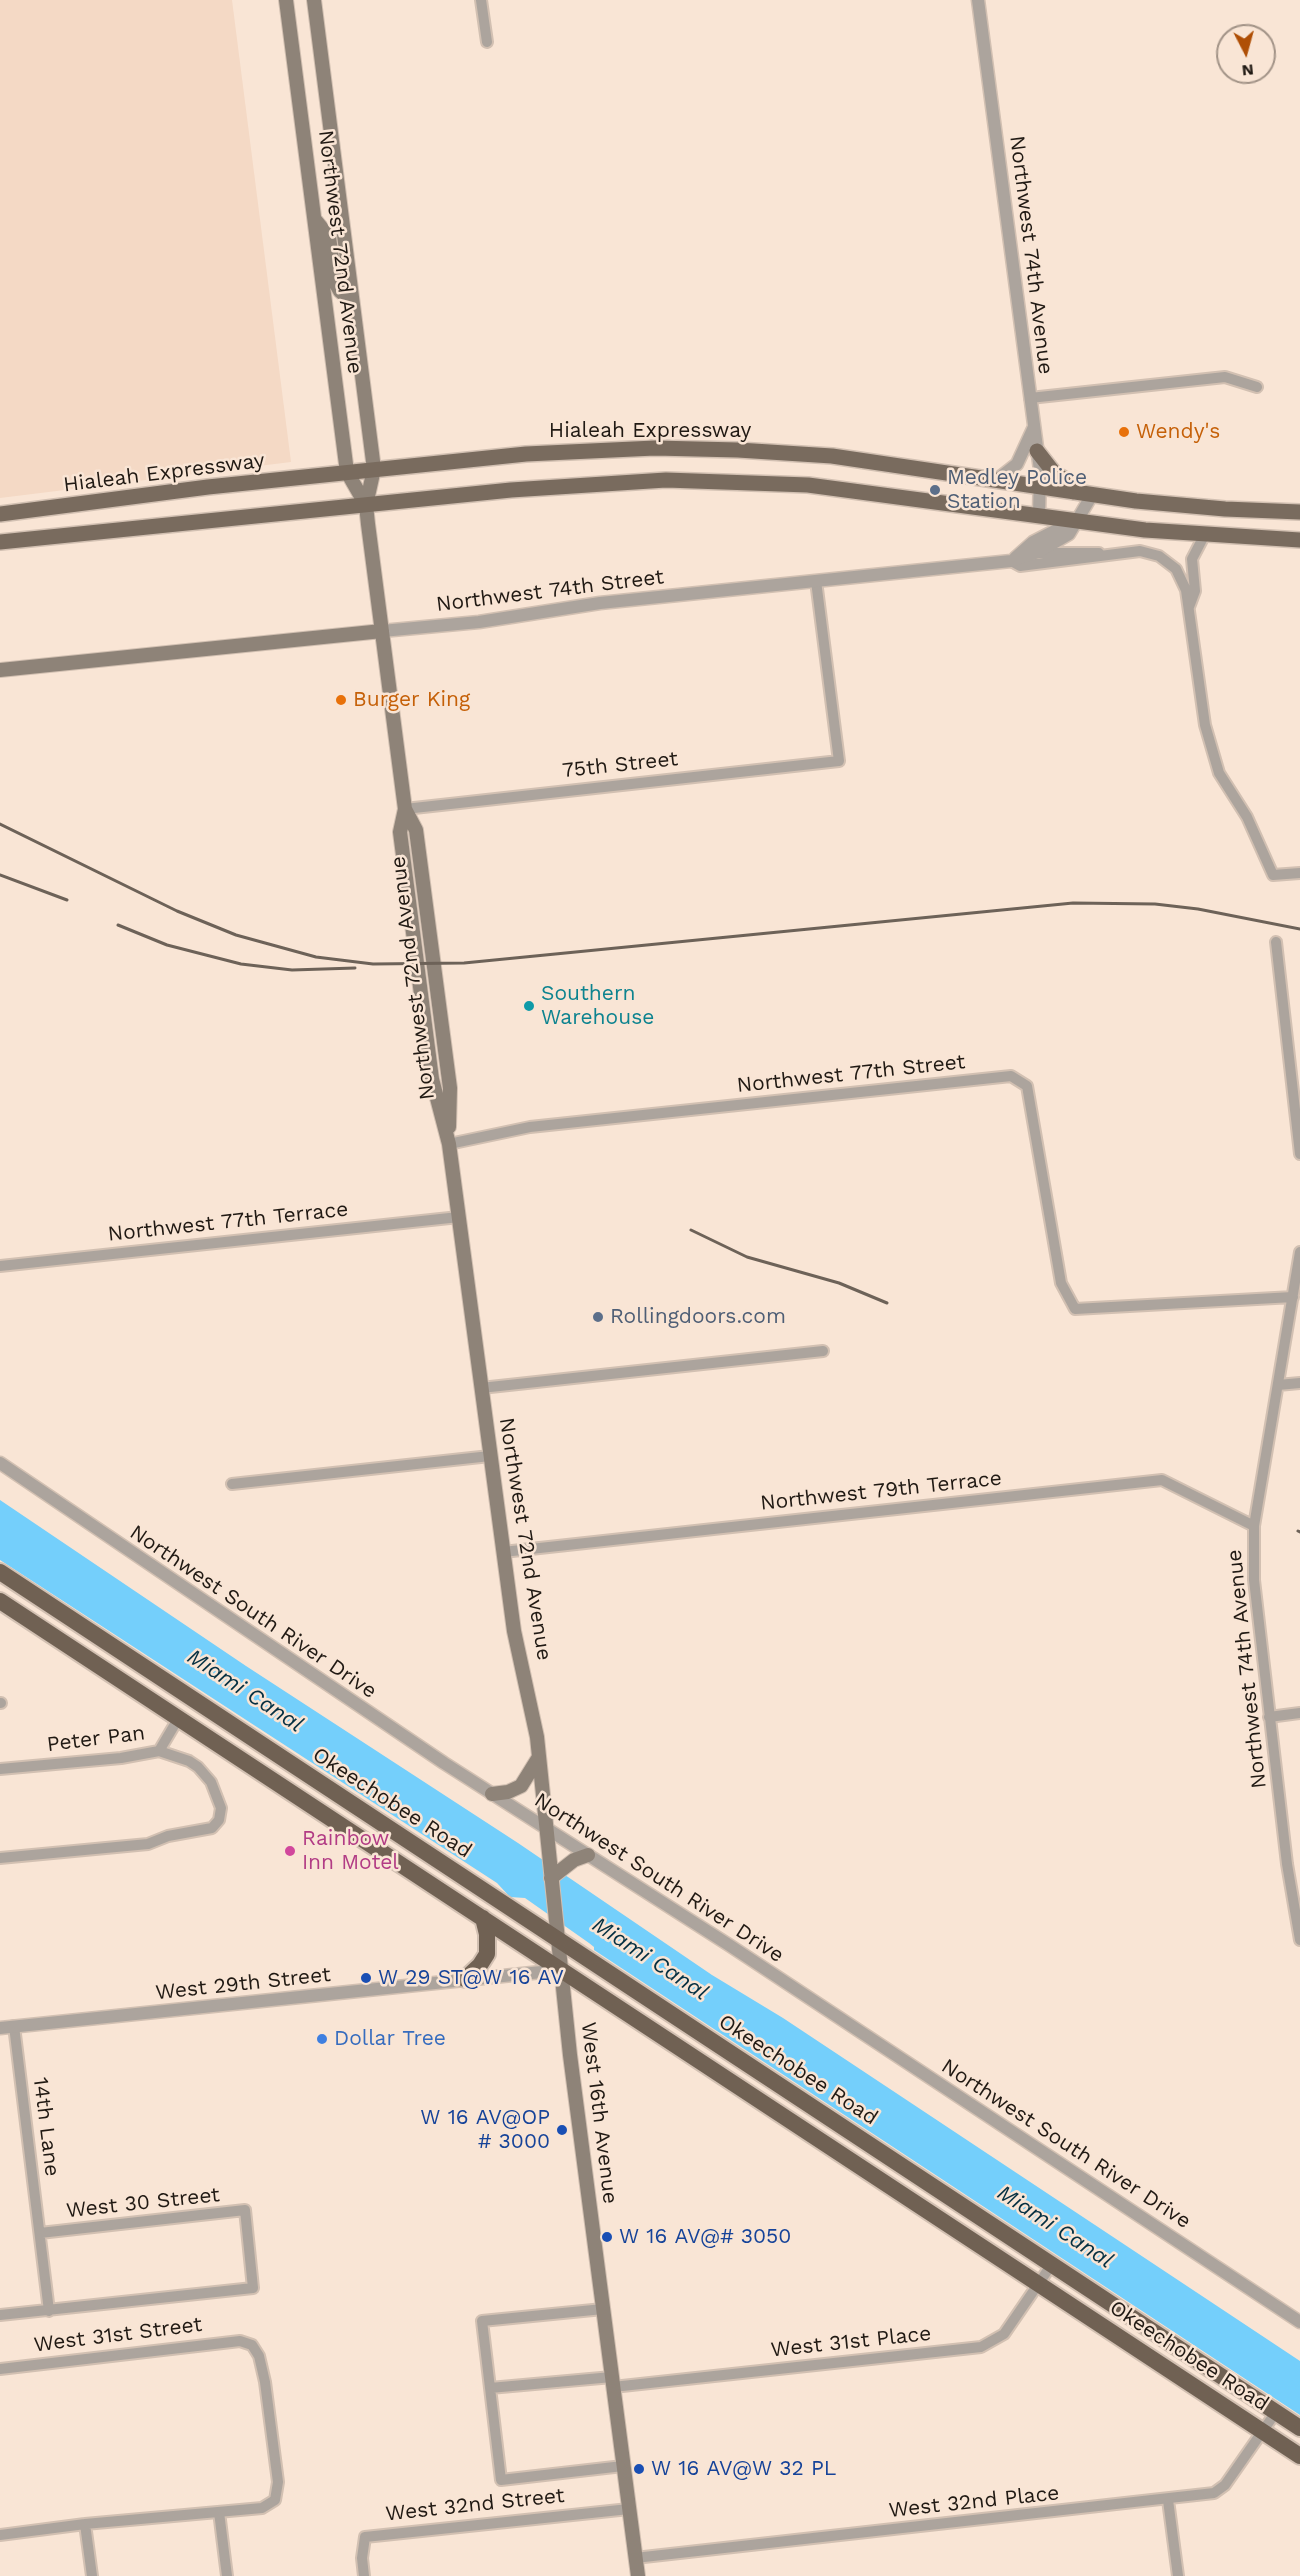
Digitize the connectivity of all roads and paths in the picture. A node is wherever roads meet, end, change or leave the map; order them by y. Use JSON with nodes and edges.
{"nodes":[{"id":1,"x":286,"y":0,"type":"edge"},
{"id":2,"x":314,"y":0,"type":"edge"},
{"id":3,"x":481,"y":0,"type":"edge"},
{"id":4,"x":978,"y":0,"type":"edge"},
{"id":5,"x":487,"y":42,"type":"dead end"},
{"id":6,"x":333,"y":147,"type":"junction"},
{"id":7,"x":306,"y":149,"type":"junction"},
{"id":8,"x":315,"y":220,"type":"junction"},
{"id":9,"x":352,"y":301,"type":"junction"},
{"id":10,"x":1257,"y":387,"type":"dead end"},
{"id":11,"x":1030,"y":398,"type":"junction"},
{"id":12,"x":1034,"y":427,"type":"junction"},
{"id":13,"x":1037,"y":451,"type":"junction"},
{"id":14,"x":374,"y":469,"type":"junction"},
{"id":15,"x":347,"y":472,"type":"junction"},
{"id":16,"x":998,"y":479,"type":"junction"},
{"id":17,"x":1040,"y":486,"type":"junction"},
{"id":18,"x":1074,"y":492,"type":"junction"},
{"id":19,"x":1092,"y":495,"type":"junction"},
{"id":20,"x":366,"y":505,"type":"junction"},
{"id":21,"x":1300,"y":512,"type":"edge"},
{"id":22,"x":0,"y":514,"type":"edge"},
{"id":23,"x":1039,"y":516,"type":"junction"},
{"id":24,"x":1074,"y":521,"type":"junction"},
{"id":25,"x":1204,"y":536,"type":"junction"},
{"id":26,"x":1300,"y":540,"type":"edge"},
{"id":27,"x":0,"y":542,"type":"edge"},
{"id":28,"x":1035,"y":553,"type":"junction"},
{"id":29,"x":1102,"y":554,"type":"junction"},
{"id":30,"x":1015,"y":557,"type":"junction"},
{"id":31,"x":816,"y":581,"type":"junction"},
{"id":32,"x":1189,"y":607,"type":"junction"},
{"id":33,"x":382,"y":631,"type":"junction"},
{"id":34,"x":0,"y":670,"type":"edge"},
{"id":35,"x":405,"y":809,"type":"junction"},
{"id":36,"x":1300,"y":873,"type":"edge"},
{"id":37,"x":1275,"y":942,"type":"dead end"},
{"id":38,"x":449,"y":1144,"type":"junction"},
{"id":39,"x":1300,"y":1154,"type":"edge"},
{"id":40,"x":459,"y":1217,"type":"junction"},
{"id":41,"x":1300,"y":1252,"type":"edge"},
{"id":42,"x":0,"y":1266,"type":"edge"},
{"id":43,"x":1293,"y":1297,"type":"junction"},
{"id":44,"x":823,"y":1351,"type":"dead end"},
{"id":45,"x":1300,"y":1383,"type":"edge"},
{"id":46,"x":1278,"y":1385,"type":"junction"},
{"id":47,"x":481,"y":1388,"type":"junction"},
{"id":48,"x":490,"y":1456,"type":"junction"},
{"id":49,"x":0,"y":1463,"type":"edge"},
{"id":50,"x":232,"y":1484,"type":"dead end"},
{"id":51,"x":1254,"y":1526,"type":"junction"},
{"id":52,"x":503,"y":1552,"type":"junction"},
{"id":53,"x":0,"y":1572,"type":"edge"},
{"id":54,"x":0,"y":1601,"type":"edge"},
{"id":55,"x":1300,"y":1713,"type":"edge"},
{"id":56,"x":1269,"y":1717,"type":"junction"},
{"id":57,"x":178,"y":1719,"type":"junction"},
{"id":58,"x":159,"y":1751,"type":"junction"},
{"id":59,"x":539,"y":1757,"type":"junction"},
{"id":60,"x":0,"y":1770,"type":"edge"},
{"id":61,"x":492,"y":1794,"type":"junction"},
{"id":62,"x":545,"y":1828,"type":"junction"},
{"id":63,"x":588,"y":1855,"type":"junction"},
{"id":64,"x":0,"y":1858,"type":"edge"},
{"id":65,"x":551,"y":1878,"type":"junction"},
{"id":66,"x":1299,"y":1915,"type":"edge"},
{"id":67,"x":483,"y":1918,"type":"junction"},
{"id":68,"x":559,"y":1940,"type":"junction"},
{"id":69,"x":1300,"y":1940,"type":"edge"},
{"id":70,"x":561,"y":1970,"type":"junction"},
{"id":71,"x":465,"y":1979,"type":"junction"},
{"id":72,"x":14,"y":2026,"type":"junction"},
{"id":73,"x":0,"y":2028,"type":"edge"},
{"id":74,"x":40,"y":2233,"type":"junction"},
{"id":75,"x":1052,"y":2264,"type":"junction"},
{"id":76,"x":1040,"y":2284,"type":"junction"},
{"id":77,"x":603,"y":2309,"type":"junction"},
{"id":78,"x":49,"y":2311,"type":"junction"},
{"id":79,"x":0,"y":2315,"type":"edge"},
{"id":80,"x":1300,"y":2322,"type":"edge"},
{"id":81,"x":0,"y":2369,"type":"edge"},
{"id":82,"x":612,"y":2382,"type":"junction"},
{"id":83,"x":490,"y":2388,"type":"junction"},
{"id":84,"x":1276,"y":2412,"type":"junction"},
{"id":85,"x":1300,"y":2428,"type":"edge"},
{"id":86,"x":1262,"y":2431,"type":"junction"},
{"id":87,"x":1300,"y":2456,"type":"edge"},
{"id":88,"x":623,"y":2466,"type":"junction"},
{"id":89,"x":1168,"y":2500,"type":"junction"},
{"id":90,"x":629,"y":2509,"type":"junction"},
{"id":91,"x":219,"y":2512,"type":"junction"},
{"id":92,"x":85,"y":2524,"type":"junction"},
{"id":93,"x":0,"y":2535,"type":"edge"},
{"id":94,"x":635,"y":2558,"type":"junction"},
{"id":95,"x":92,"y":2576,"type":"edge"},
{"id":96,"x":227,"y":2576,"type":"edge"},
{"id":97,"x":364,"y":2576,"type":"edge"},
{"id":98,"x":638,"y":2576,"type":"edge"},
{"id":99,"x":1178,"y":2576,"type":"edge"}],
"edges":[{"from":1,"to":7,"type":"main road","name":"Northwest 72nd Avenue"},
{"from":2,"to":6,"type":"main road","name":"Northwest 72nd Avenue"},
{"from":3,"to":5,"type":"street"},
{"from":4,"to":11,"type":"street","name":"Northwest 74th Avenue"},
{"from":6,"to":7,"type":"main road"},
{"from":6,"to":9,"type":"main road","name":"Northwest 72nd Avenue"},
{"from":7,"to":8,"type":"main road","name":"Northwest 72nd Avenue"},
{"from":8,"to":9,"type":"main road"},
{"from":8,"to":15,"type":"main road","name":"Northwest 72nd Avenue"},
{"from":9,"to":14,"type":"main road","name":"Northwest 72nd Avenue"},
{"from":10,"to":11,"type":"street"},
{"from":11,"to":12,"type":"street","name":"Northwest 74th Avenue"},
{"from":12,"to":13,"type":"street","name":"Northwest 74th Avenue"},
{"from":12,"to":16,"type":"street"},
{"from":13,"to":17,"type":"street","name":"Northwest 74th Avenue"},
{"from":13,"to":18,"type":"main road"},
{"from":14,"to":15,"type":"main road","name":"Hialeah Expressway"},
{"from":14,"to":16,"type":"main road","name":"Hialeah Expressway"},
{"from":14,"to":20,"type":"main road","name":"Northwest 72nd Avenue"},
{"from":15,"to":20,"type":"main road","name":"Northwest 72nd Avenue"},
{"from":15,"to":22,"type":"main road","name":"Hialeah Expressway"},
{"from":16,"to":17,"type":"main road","name":"Hialeah Expressway"},
{"from":17,"to":18,"type":"main road","name":"Hialeah Expressway"},
{"from":17,"to":23,"type":"street","name":"Northwest 74th Avenue"},
{"from":18,"to":19,"type":"main road","name":"Hialeah Expressway"},
{"from":19,"to":21,"type":"main road","name":"Hialeah Expressway"},
{"from":19,"to":24,"type":"street"},
{"from":20,"to":23,"type":"main road"},
{"from":20,"to":27,"type":"main road"},
{"from":20,"to":33,"type":"main road","name":"Northwest 72nd Avenue"},
{"from":23,"to":24,"type":"main road"},
{"from":24,"to":25,"type":"main road"},
{"from":24,"to":28,"type":"street"},
{"from":24,"to":30,"type":"street"},
{"from":25,"to":26,"type":"main road"},
{"from":25,"to":32,"type":"street"},
{"from":28,"to":29,"type":"street","name":"Northwest 74th Street"},
{"from":28,"to":30,"type":"street"},
{"from":29,"to":30,"type":"street","name":"Northwest 74th Street"},
{"from":29,"to":32,"type":"street","name":"Northwest 74th Street"},
{"from":30,"to":31,"type":"street","name":"Northwest 74th Street"},
{"from":31,"to":33,"type":"street","name":"Northwest 74th Street"},
{"from":31,"to":35,"type":"street","name":"75th Street"},
{"from":32,"to":36,"type":"street"},
{"from":33,"to":34,"type":"main road","name":"Northwest 74th Street"},
{"from":33,"to":35,"type":"main road","name":"Northwest 72nd Avenue"},
{"from":35,"to":38,"type":"main road","name":"Northwest 72nd Avenue"},
{"from":37,"to":39,"type":"street"},
{"from":38,"to":40,"type":"main road","name":"Northwest 72nd Avenue"},
{"from":38,"to":43,"type":"street","name":"Northwest 77th Street"},
{"from":40,"to":42,"type":"street","name":"Northwest 77th Terrace"},
{"from":40,"to":47,"type":"main road","name":"Northwest 72nd Avenue"},
{"from":41,"to":43,"type":"street","name":"Northwest 74th Avenue"},
{"from":43,"to":46,"type":"street","name":"Northwest 74th Avenue"},
{"from":44,"to":47,"type":"street"},
{"from":45,"to":46,"type":"street"},
{"from":46,"to":51,"type":"street","name":"Northwest 74th Avenue"},
{"from":47,"to":48,"type":"main road","name":"Northwest 72nd Avenue"},
{"from":48,"to":50,"type":"street"},
{"from":48,"to":52,"type":"main road","name":"Northwest 72nd Avenue"},
{"from":49,"to":61,"type":"street","name":"Northwest South River Drive"},
{"from":51,"to":52,"type":"street","name":"Northwest 79th Terrace"},
{"from":51,"to":56,"type":"street","name":"Northwest 74th Avenue"},
{"from":52,"to":59,"type":"main road","name":"Northwest 72nd Avenue"},
{"from":53,"to":68,"type":"highway","name":"Okeechobee Road"},
{"from":54,"to":57,"type":"highway","name":"Okeechobee Road"},
{"from":55,"to":56,"type":"street"},
{"from":56,"to":66,"type":"street","name":"Northwest 74th Avenue"},
{"from":57,"to":58,"type":"street","name":"Peter Pan"},
{"from":57,"to":67,"type":"highway","name":"Okeechobee Road"},
{"from":58,"to":60,"type":"street","name":"Peter Pan"},
{"from":58,"to":64,"type":"street"},
{"from":59,"to":61,"type":"main road"},
{"from":59,"to":62,"type":"main road","name":"Northwest 72nd Avenue"},
{"from":61,"to":62,"type":"street","name":"Northwest South River Drive"},
{"from":62,"to":63,"type":"street","name":"Northwest South River Drive"},
{"from":62,"to":65,"type":"main road","name":"Northwest 72nd Avenue"},
{"from":63,"to":65,"type":"main road"},
{"from":63,"to":80,"type":"street","name":"Northwest South River Drive"},
{"from":65,"to":68,"type":"main road","name":"Northwest 72nd Avenue"},
{"from":66,"to":69,"type":"street","name":"Northwest 74th Avenue"},
{"from":67,"to":70,"type":"highway","name":"Okeechobee Road"},
{"from":67,"to":71,"type":"highway"},
{"from":68,"to":70,"type":"main road","name":"West 16th Avenue"},
{"from":68,"to":75,"type":"highway","name":"Okeechobee Road"},
{"from":70,"to":71,"type":"street","name":"West 29th Street"},
{"from":70,"to":76,"type":"highway","name":"Okeechobee Road"},
{"from":70,"to":77,"type":"main road","name":"West 16th Avenue"},
{"from":71,"to":72,"type":"street","name":"West 29th Street"},
{"from":72,"to":73,"type":"street","name":"West 29th Street"},
{"from":72,"to":74,"type":"street","name":"14th Lane"},
{"from":74,"to":78,"type":"street","name":"14th Lane"},
{"from":74,"to":78,"type":"street","name":"West 30 Street"},
{"from":75,"to":76,"type":"street","name":"West 31st Place"},
{"from":75,"to":84,"type":"highway","name":"Okeechobee Road"},
{"from":76,"to":82,"type":"street","name":"West 31st Place"},
{"from":76,"to":86,"type":"highway","name":"Okeechobee Road"},
{"from":77,"to":82,"type":"main road","name":"West 16th Avenue"},
{"from":77,"to":83,"type":"street"},
{"from":78,"to":79,"type":"street"},
{"from":81,"to":91,"type":"street","name":"West 31st Street"},
{"from":82,"to":83,"type":"street","name":"West 31st Place"},
{"from":82,"to":88,"type":"main road","name":"West 16th Avenue"},
{"from":83,"to":88,"type":"street"},
{"from":84,"to":85,"type":"highway","name":"Okeechobee Road"},
{"from":84,"to":86,"type":"street","name":"West 32nd Place"},
{"from":86,"to":87,"type":"highway","name":"Okeechobee Road"},
{"from":86,"to":89,"type":"street","name":"West 32nd Place"},
{"from":88,"to":90,"type":"main road","name":"West 16th Avenue"},
{"from":89,"to":94,"type":"street","name":"West 32nd Place"},
{"from":89,"to":99,"type":"street"},
{"from":90,"to":94,"type":"main road","name":"West 16th Avenue"},
{"from":90,"to":97,"type":"street","name":"West 32nd Street"},
{"from":91,"to":92,"type":"street"},
{"from":91,"to":96,"type":"street"},
{"from":92,"to":93,"type":"street"},
{"from":92,"to":95,"type":"street"},
{"from":94,"to":98,"type":"main road","name":"West 16th Avenue"}]}
